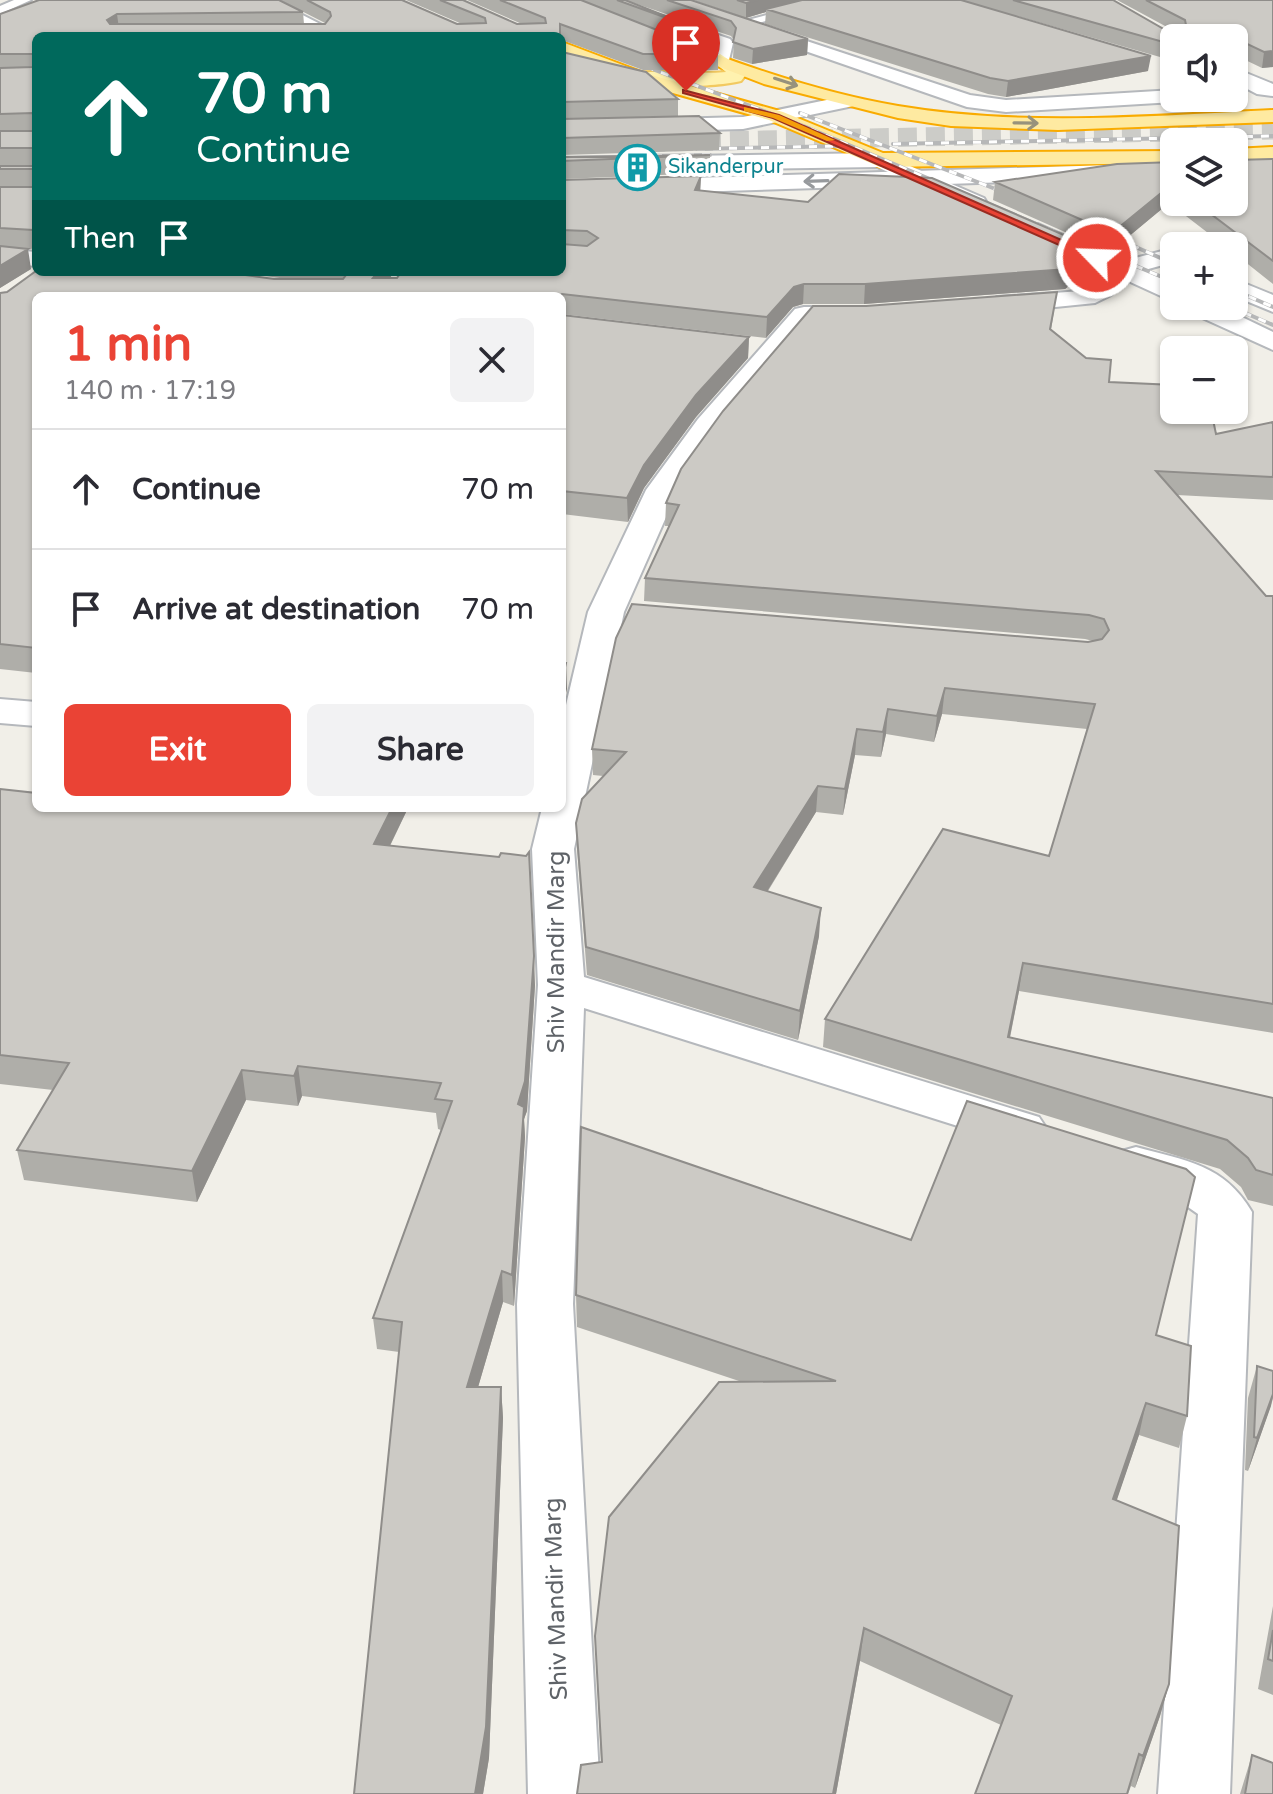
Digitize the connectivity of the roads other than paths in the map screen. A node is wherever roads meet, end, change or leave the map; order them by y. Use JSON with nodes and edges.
{"nodes":[{"id":1,"x":25,"y":0,"type":"edge"},
{"id":2,"x":263,"y":0,"type":"edge"},
{"id":3,"x":554,"y":0,"type":"edge"},
{"id":4,"x":599,"y":0,"type":"edge"},
{"id":5,"x":666,"y":0,"type":"edge"},
{"id":6,"x":839,"y":0,"type":"edge"},
{"id":7,"x":0,"y":10,"type":"edge"},
{"id":8,"x":739,"y":24,"type":"junction"},
{"id":9,"x":322,"y":32,"type":"edge"},
{"id":10,"x":566,"y":49,"type":"edge"},
{"id":11,"x":566,"y":60,"type":"edge"},
{"id":12,"x":720,"y":60,"type":"junction"},
{"id":13,"x":632,"y":74,"type":"junction"},
{"id":14,"x":1248,"y":80,"type":"edge"},
{"id":15,"x":1248,"y":89,"type":"edge"},
{"id":16,"x":1269,"y":90,"type":"edge"},
{"id":17,"x":1160,"y":97,"type":"edge"},
{"id":18,"x":846,"y":102,"type":"junction"},
{"id":19,"x":776,"y":116,"type":"junction"},
{"id":20,"x":1273,"y":116,"type":"edge"},
{"id":21,"x":566,"y":128,"type":"edge"},
{"id":22,"x":1273,"y":153,"type":"edge"},
{"id":23,"x":1248,"y":154,"type":"edge"},
{"id":24,"x":1160,"y":157,"type":"edge"},
{"id":25,"x":944,"y":159,"type":"junction"},
{"id":26,"x":880,"y":160,"type":"junction"},
{"id":27,"x":566,"y":165,"type":"edge"},
{"id":28,"x":1273,"y":166,"type":"edge"},
{"id":29,"x":1248,"y":167,"type":"edge"},
{"id":30,"x":1160,"y":170,"type":"edge"},
{"id":31,"x":980,"y":176,"type":"junction"},
{"id":32,"x":922,"y":178,"type":"junction"},
{"id":33,"x":566,"y":189,"type":"edge"},
{"id":34,"x":1023,"y":195,"type":"edge"},
{"id":35,"x":1137,"y":245,"type":"edge"},
{"id":36,"x":1160,"y":255,"type":"edge"},
{"id":37,"x":0,"y":256,"type":"edge"},
{"id":38,"x":1160,"y":261,"type":"edge"},
{"id":39,"x":32,"y":267,"type":"edge"},
{"id":40,"x":1121,"y":269,"type":"junction"},
{"id":41,"x":1160,"y":287,"type":"edge"},
{"id":42,"x":1248,"y":293,"type":"edge"},
{"id":43,"x":1271,"y":302,"type":"edge"},
{"id":44,"x":970,"y":307,"type":"edge"},
{"id":45,"x":895,"y":312,"type":"edge"},
{"id":46,"x":1227,"y":320,"type":"edge"},
{"id":47,"x":1273,"y":342,"type":"edge"},
{"id":48,"x":0,"y":711,"type":"edge"},
{"id":49,"x":32,"y":714,"type":"edge"},
{"id":50,"x":566,"y":804,"type":"edge"},
{"id":51,"x":564,"y":812,"type":"edge"},
{"id":52,"x":561,"y":985,"type":"junction"},
{"id":53,"x":564,"y":1794,"type":"edge"},
{"id":54,"x":1194,"y":1794,"type":"edge"}],
"edges":[{"from":1,"to":7,"type":"lane"},
{"from":2,"to":9,"type":"lane"},
{"from":3,"to":12,"type":"highway"},
{"from":4,"to":12,"type":"street"},
{"from":5,"to":8,"type":"street"},
{"from":6,"to":8,"type":"lane"},
{"from":8,"to":17,"type":"street"},
{"from":10,"to":13,"type":"highway"},
{"from":11,"to":13,"type":"street"},
{"from":12,"to":13,"type":"main road"},
{"from":12,"to":18,"type":"highway","one_way":true},
{"from":13,"to":19,"type":"highway"},
{"from":14,"to":16,"type":"street"},
{"from":15,"to":16,"type":"street"},
{"from":18,"to":19,"type":"street"},
{"from":18,"to":20,"type":"highway","one_way":true},
{"from":19,"to":21,"type":"street"},
{"from":19,"to":26,"type":"highway"},
{"from":22,"to":23,"type":"highway"},
{"from":24,"to":25,"type":"highway"},
{"from":25,"to":26,"type":"highway"},
{"from":25,"to":31,"type":"street"},
{"from":26,"to":27,"type":"street"},
{"from":26,"to":32,"type":"street"},
{"from":28,"to":29,"type":"street"},
{"from":30,"to":31,"type":"street"},
{"from":31,"to":32,"type":"street"},
{"from":31,"to":34,"type":"street"},
{"from":32,"to":33,"type":"street","one_way":true},
{"from":32,"to":40,"type":"street"},
{"from":35,"to":36,"type":"street"},
{"from":37,"to":39,"type":"street"},
{"from":38,"to":40,"type":"street"},
{"from":40,"to":41,"type":"street"},
{"from":40,"to":44,"type":"street"},
{"from":42,"to":43,"type":"street"},
{"from":45,"to":50,"type":"street","name":"Shiv Mandir Marg"},
{"from":46,"to":47,"type":"street"},
{"from":48,"to":49,"type":"street"},
{"from":51,"to":52,"type":"street","name":"Shiv Mandir Marg"},
{"from":52,"to":53,"type":"street","name":"Shiv Mandir Marg"},
{"from":52,"to":54,"type":"street"}]}
